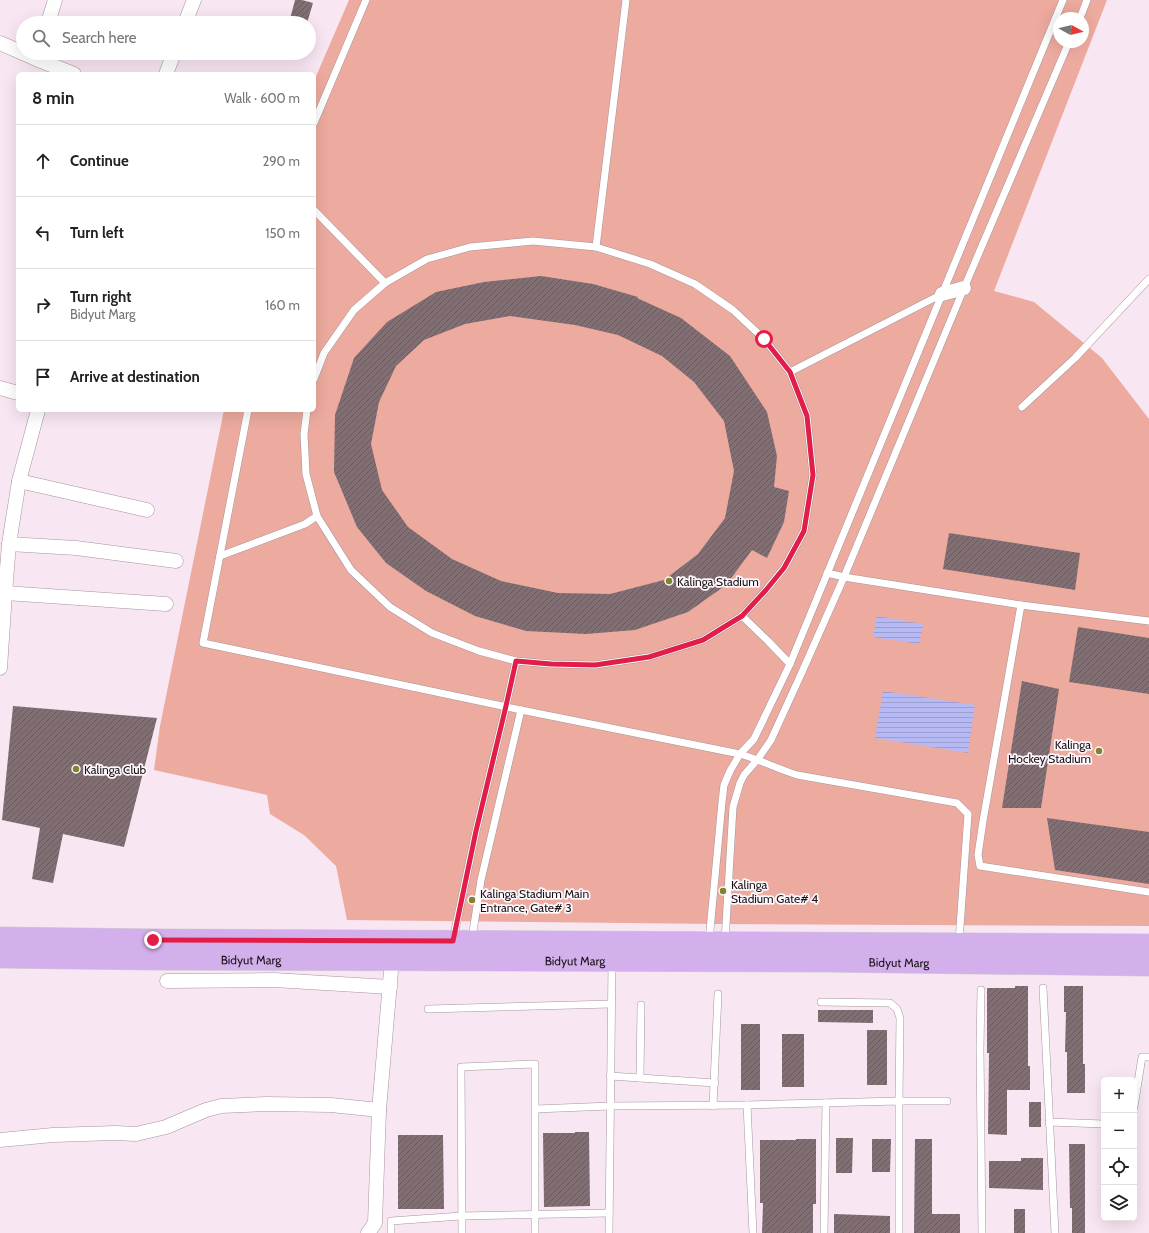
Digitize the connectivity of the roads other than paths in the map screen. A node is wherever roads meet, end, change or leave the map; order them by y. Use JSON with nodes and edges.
{"nodes":[{"id":1,"x":55,"y":0,"type":"edge"},
{"id":2,"x":194,"y":0,"type":"edge"},
{"id":3,"x":366,"y":0,"type":"edge"},
{"id":4,"x":626,"y":0,"type":"edge"},
{"id":5,"x":1064,"y":0,"type":"edge"},
{"id":6,"x":1087,"y":0,"type":"edge"},
{"id":7,"x":1082,"y":12,"type":"edge"},
{"id":8,"x":50,"y":16,"type":"edge"},
{"id":9,"x":188,"y":16,"type":"edge"},
{"id":10,"x":0,"y":43,"type":"edge"},
{"id":11,"x":1066,"y":48,"type":"edge"},
{"id":12,"x":16,"y":50,"type":"edge"},
{"id":13,"x":45,"y":60,"type":"edge"},
{"id":14,"x":171,"y":60,"type":"edge"},
{"id":15,"x":70,"y":72,"type":"edge"},
{"id":16,"x":167,"y":72,"type":"edge"},
{"id":17,"x":316,"y":118,"type":"edge"},
{"id":18,"x":316,"y":212,"type":"edge"},
{"id":19,"x":596,"y":247,"type":"junction"},
{"id":20,"x":1149,"y":278,"type":"edge"},
{"id":21,"x":385,"y":283,"type":"junction"},
{"id":22,"x":964,"y":288,"type":"junction"},
{"id":23,"x":942,"y":294,"type":"junction"},
{"id":24,"x":790,"y":372,"type":"junction"},
{"id":25,"x":316,"y":374,"type":"edge"},
{"id":26,"x":0,"y":388,"type":"edge"},
{"id":27,"x":16,"y":392,"type":"edge"},
{"id":28,"x":1022,"y":407,"type":"dead end"},
{"id":29,"x":37,"y":412,"type":"edge"},
{"id":30,"x":248,"y":412,"type":"edge"},
{"id":31,"x":307,"y":412,"type":"edge"},
{"id":32,"x":19,"y":481,"type":"junction"},
{"id":33,"x":147,"y":510,"type":"dead end"},
{"id":34,"x":317,"y":516,"type":"junction"},
{"id":35,"x":10,"y":544,"type":"junction"},
{"id":36,"x":220,"y":556,"type":"junction"},
{"id":37,"x":176,"y":561,"type":"dead end"},
{"id":38,"x":827,"y":573,"type":"junction"},
{"id":39,"x":844,"y":577,"type":"junction"},
{"id":40,"x":4,"y":593,"type":"junction"},
{"id":41,"x":166,"y":604,"type":"dead end"},
{"id":42,"x":1021,"y":605,"type":"junction"},
{"id":43,"x":742,"y":616,"type":"junction"},
{"id":44,"x":1149,"y":621,"type":"edge"},
{"id":45,"x":516,"y":661,"type":"junction"},
{"id":46,"x":790,"y":664,"type":"junction"},
{"id":47,"x":0,"y":668,"type":"edge"},
{"id":48,"x":506,"y":706,"type":"junction"},
{"id":49,"x":521,"y":710,"type":"junction"},
{"id":50,"x":740,"y":754,"type":"junction"},
{"id":51,"x":758,"y":759,"type":"junction"},
{"id":52,"x":1149,"y":892,"type":"edge"},
{"id":53,"x":0,"y":938,"type":"edge"},
{"id":54,"x":462,"y":942,"type":"junction"},
{"id":55,"x":717,"y":943,"type":"junction"},
{"id":56,"x":959,"y":945,"type":"junction"},
{"id":57,"x":1149,"y":945,"type":"edge"},
{"id":58,"x":0,"y":957,"type":"edge"},
{"id":59,"x":392,"y":959,"type":"junction"},
{"id":60,"x":612,"y":961,"type":"junction"},
{"id":61,"x":1149,"y":965,"type":"edge"},
{"id":62,"x":167,"y":981,"type":"dead end"},
{"id":63,"x":390,"y":986,"type":"junction"},
{"id":64,"x":1043,"y":988,"type":"dead end"},
{"id":65,"x":981,"y":990,"type":"dead end"},
{"id":66,"x":718,"y":994,"type":"dead end"},
{"id":67,"x":821,"y":1002,"type":"dead end"},
{"id":68,"x":612,"y":1004,"type":"junction"},
{"id":69,"x":641,"y":1005,"type":"dead end"},
{"id":70,"x":428,"y":1009,"type":"dead end"},
{"id":71,"x":1149,"y":1057,"type":"edge"},
{"id":72,"x":610,"y":1076,"type":"junction"},
{"id":73,"x":640,"y":1078,"type":"junction"},
{"id":74,"x":715,"y":1084,"type":"junction"},
{"id":75,"x":1137,"y":1088,"type":"edge"},
{"id":76,"x":947,"y":1100,"type":"dead end"},
{"id":77,"x":899,"y":1101,"type":"junction"},
{"id":78,"x":826,"y":1103,"type":"junction"},
{"id":79,"x":747,"y":1105,"type":"junction"},
{"id":80,"x":610,"y":1106,"type":"junction"},
{"id":81,"x":713,"y":1106,"type":"junction"},
{"id":82,"x":536,"y":1109,"type":"junction"},
{"id":83,"x":379,"y":1110,"type":"junction"},
{"id":84,"x":1049,"y":1122,"type":"junction"},
{"id":85,"x":1101,"y":1124,"type":"edge"},
{"id":86,"x":0,"y":1140,"type":"edge"},
{"id":87,"x":609,"y":1213,"type":"junction"},
{"id":88,"x":535,"y":1215,"type":"junction"},
{"id":89,"x":461,"y":1216,"type":"junction"},
{"id":90,"x":368,"y":1233,"type":"edge"},
{"id":91,"x":391,"y":1233,"type":"edge"},
{"id":92,"x":462,"y":1233,"type":"edge"},
{"id":93,"x":535,"y":1233,"type":"edge"},
{"id":94,"x":609,"y":1233,"type":"edge"},
{"id":95,"x":753,"y":1233,"type":"edge"},
{"id":96,"x":824,"y":1233,"type":"edge"},
{"id":97,"x":899,"y":1233,"type":"edge"},
{"id":98,"x":982,"y":1233,"type":"edge"},
{"id":99,"x":1055,"y":1233,"type":"edge"}],
"edges":[{"from":1,"to":8,"type":"street"},
{"from":2,"to":9,"type":"street"},
{"from":3,"to":17,"type":"lane"},
{"from":4,"to":19,"type":"lane"},
{"from":5,"to":23,"type":"lane"},
{"from":6,"to":7,"type":"lane"},
{"from":10,"to":12,"type":"street"},
{"from":11,"to":22,"type":"lane"},
{"from":13,"to":15,"type":"street"},
{"from":14,"to":16,"type":"street"},
{"from":18,"to":21,"type":"lane"},
{"from":19,"to":21,"type":"lane"},
{"from":19,"to":24,"type":"lane"},
{"from":20,"to":28,"type":"lane"},
{"from":21,"to":25,"type":"lane"},
{"from":22,"to":23,"type":"street"},
{"from":22,"to":39,"type":"lane"},
{"from":23,"to":24,"type":"lane"},
{"from":23,"to":38,"type":"lane"},
{"from":24,"to":43,"type":"lane"},
{"from":26,"to":27,"type":"street"},
{"from":29,"to":32,"type":"street"},
{"from":30,"to":36,"type":"lane"},
{"from":31,"to":34,"type":"lane"},
{"from":32,"to":33,"type":"street"},
{"from":32,"to":35,"type":"street"},
{"from":34,"to":36,"type":"lane"},
{"from":34,"to":45,"type":"lane"},
{"from":35,"to":37,"type":"street"},
{"from":35,"to":40,"type":"street"},
{"from":36,"to":48,"type":"lane"},
{"from":38,"to":39,"type":"lane"},
{"from":38,"to":46,"type":"lane"},
{"from":39,"to":42,"type":"lane"},
{"from":39,"to":51,"type":"lane"},
{"from":40,"to":41,"type":"street"},
{"from":40,"to":47,"type":"street"},
{"from":42,"to":44,"type":"lane"},
{"from":42,"to":52,"type":"lane"},
{"from":43,"to":45,"type":"lane"},
{"from":43,"to":46,"type":"lane"},
{"from":45,"to":48,"type":"lane"},
{"from":46,"to":50,"type":"lane"},
{"from":48,"to":49,"type":"lane"},
{"from":48,"to":54,"type":"lane"},
{"from":49,"to":50,"type":"lane"},
{"from":49,"to":54,"type":"lane"},
{"from":50,"to":51,"type":"lane"},
{"from":50,"to":55,"type":"lane"},
{"from":51,"to":55,"type":"lane"},
{"from":51,"to":56,"type":"lane"},
{"from":53,"to":54,"type":"main road","name":"Bidyut Marg"},
{"from":54,"to":55,"type":"main road","name":"Bidyut Marg"},
{"from":55,"to":56,"type":"main road","name":"Bidyut Marg"},
{"from":56,"to":57,"type":"main road","name":"Bidyut Marg"},
{"from":58,"to":59,"type":"main road","name":"Bidyut Marg"},
{"from":59,"to":60,"type":"main road","name":"Bidyut Marg"},
{"from":59,"to":63,"type":"street"},
{"from":60,"to":61,"type":"main road","name":"Bidyut Marg"},
{"from":60,"to":68,"type":"lane"},
{"from":62,"to":63,"type":"street"},
{"from":63,"to":83,"type":"street"},
{"from":64,"to":84,"type":"lane"},
{"from":65,"to":98,"type":"lane"},
{"from":66,"to":74,"type":"lane"},
{"from":67,"to":77,"type":"lane"},
{"from":68,"to":70,"type":"lane"},
{"from":68,"to":72,"type":"lane"},
{"from":69,"to":73,"type":"lane"},
{"from":71,"to":75,"type":"lane"},
{"from":72,"to":73,"type":"lane"},
{"from":72,"to":80,"type":"lane"},
{"from":73,"to":74,"type":"lane"},
{"from":74,"to":81,"type":"lane"},
{"from":76,"to":77,"type":"lane"},
{"from":77,"to":78,"type":"lane"},
{"from":77,"to":97,"type":"lane"},
{"from":78,"to":79,"type":"lane"},
{"from":78,"to":96,"type":"lane"},
{"from":79,"to":81,"type":"lane"},
{"from":79,"to":95,"type":"lane"},
{"from":80,"to":81,"type":"lane"},
{"from":80,"to":82,"type":"lane"},
{"from":80,"to":87,"type":"lane"},
{"from":82,"to":88,"type":"lane"},
{"from":82,"to":89,"type":"lane"},
{"from":83,"to":86,"type":"street"},
{"from":83,"to":90,"type":"street"},
{"from":84,"to":85,"type":"lane"},
{"from":84,"to":99,"type":"lane"},
{"from":87,"to":88,"type":"lane"},
{"from":87,"to":94,"type":"lane"},
{"from":88,"to":89,"type":"lane"},
{"from":88,"to":93,"type":"lane"},
{"from":89,"to":91,"type":"lane"},
{"from":89,"to":92,"type":"lane"}]}
